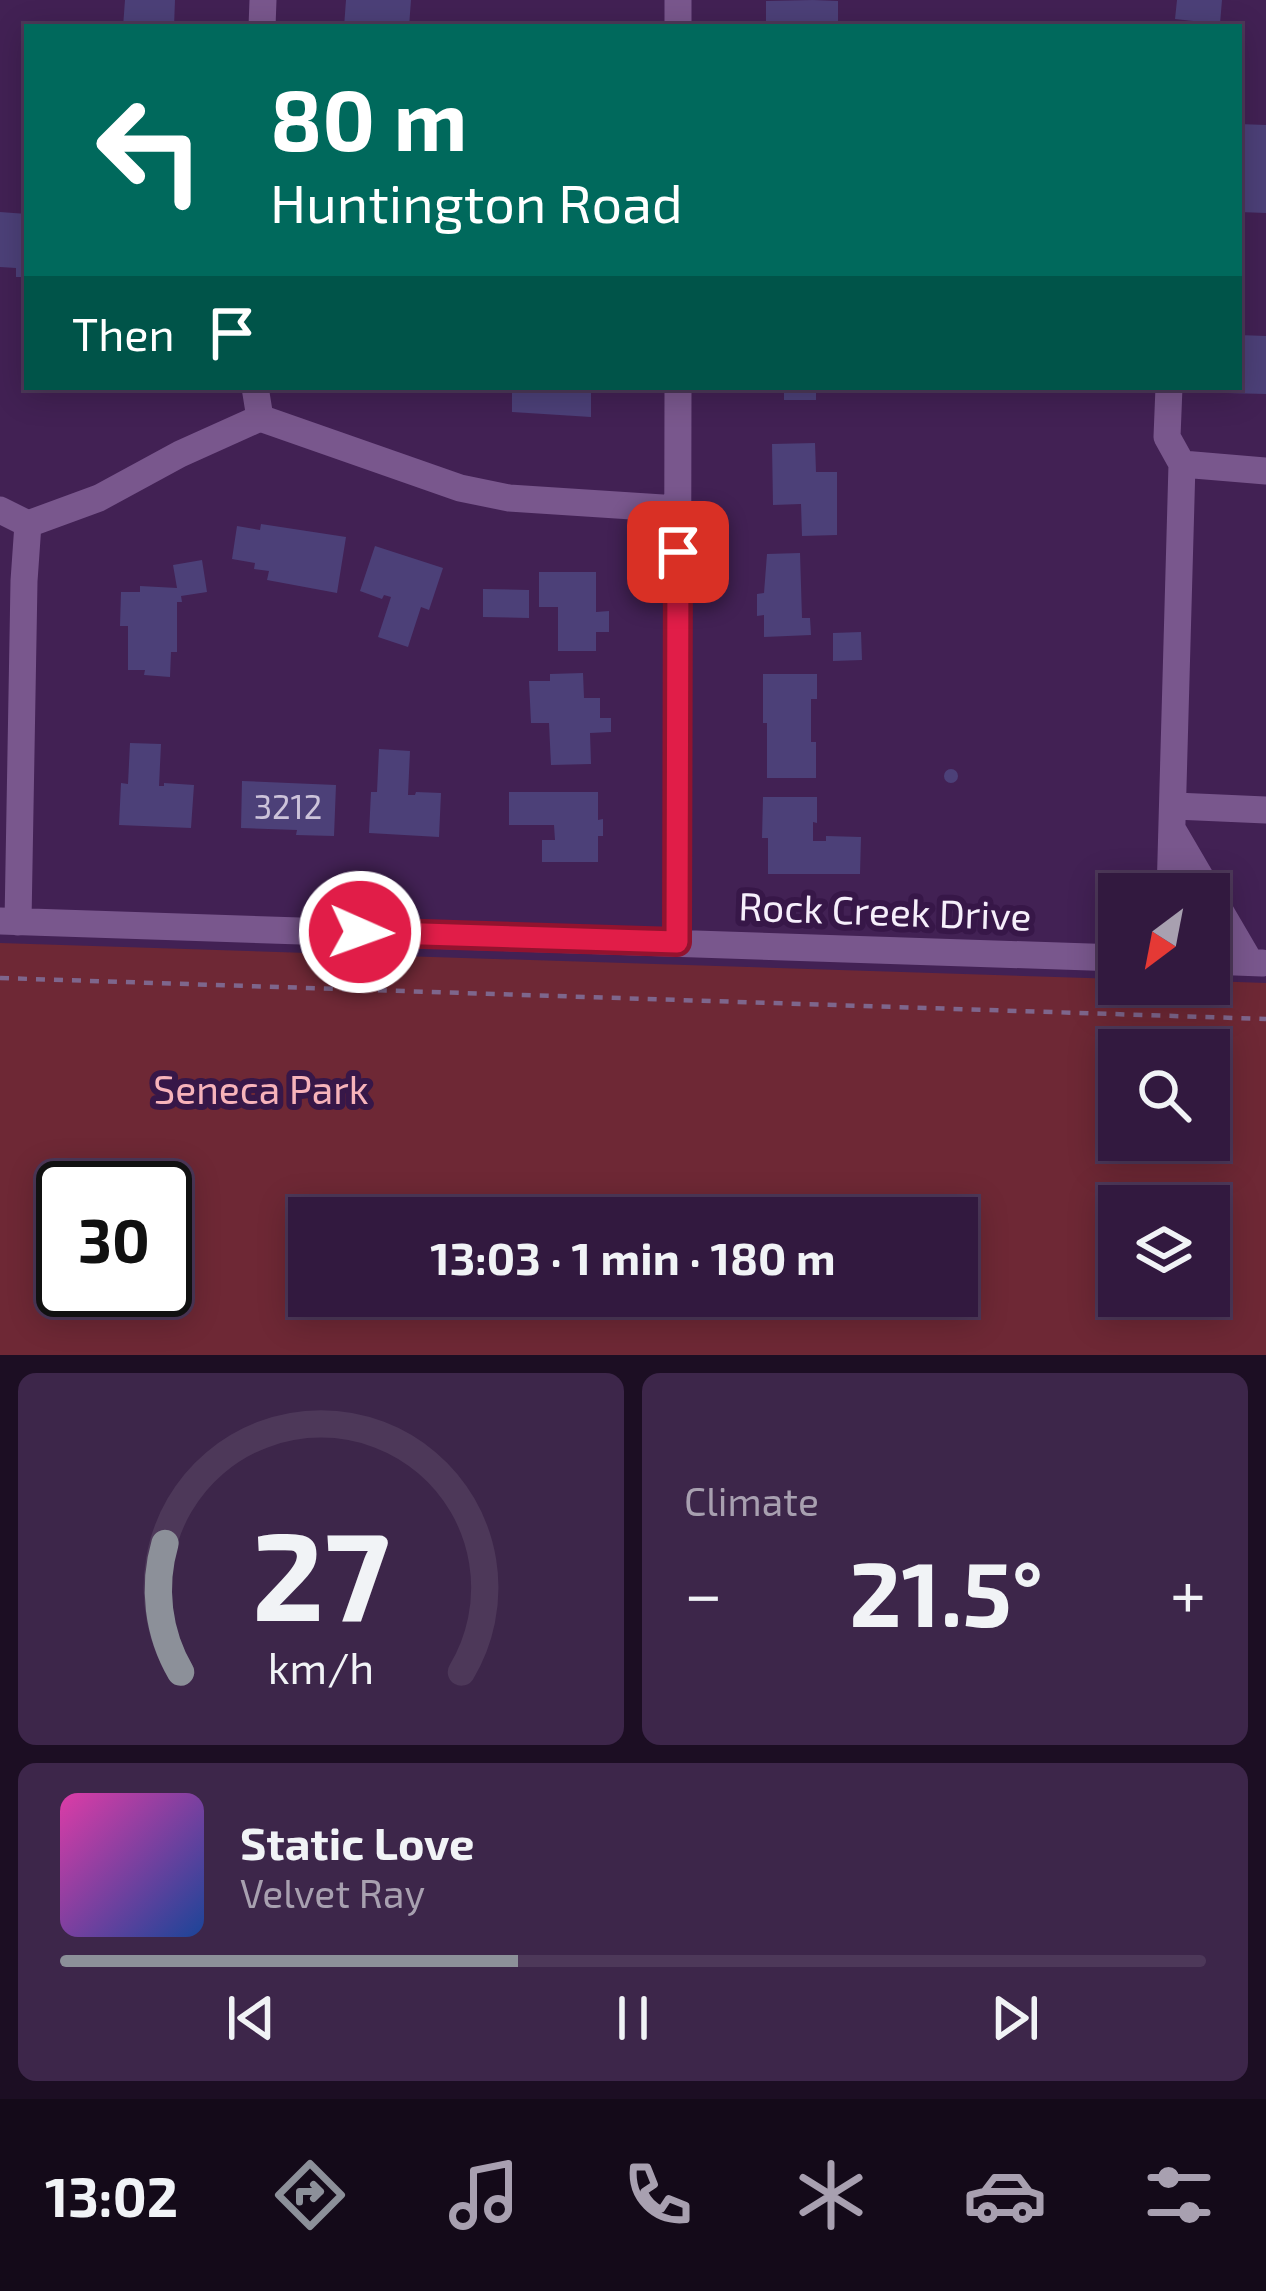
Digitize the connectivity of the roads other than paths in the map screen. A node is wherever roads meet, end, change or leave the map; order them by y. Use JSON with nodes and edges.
{"nodes":[{"id":1,"x":255,"y":390,"type":"edge"},
{"id":2,"x":678,"y":390,"type":"edge"},
{"id":3,"x":1169,"y":390,"type":"edge"},
{"id":4,"x":260,"y":418,"type":"junction"},
{"id":5,"x":1181,"y":464,"type":"junction"},
{"id":6,"x":1266,"y":471,"type":"edge"},
{"id":7,"x":678,"y":509,"type":"junction"},
{"id":8,"x":0,"y":510,"type":"edge"},
{"id":9,"x":28,"y":524,"type":"junction"},
{"id":10,"x":1266,"y":810,"type":"edge"},
{"id":11,"x":1174,"y":819,"type":"junction"},
{"id":12,"x":1172,"y":873,"type":"edge"},
{"id":13,"x":9,"y":921,"type":"edge"},
{"id":14,"x":677,"y":942,"type":"junction"},
{"id":15,"x":1098,"y":957,"type":"edge"},
{"id":16,"x":1258,"y":963,"type":"edge"}],
"edges":[{"from":1,"to":4,"type":"street"},
{"from":2,"to":7,"type":"street"},
{"from":3,"to":5,"type":"street"},
{"from":4,"to":7,"type":"street"},
{"from":4,"to":9,"type":"street"},
{"from":5,"to":6,"type":"street"},
{"from":5,"to":11,"type":"street"},
{"from":7,"to":14,"type":"street"},
{"from":8,"to":9,"type":"street"},
{"from":9,"to":13,"type":"street"},
{"from":10,"to":11,"type":"street"},
{"from":11,"to":12,"type":"street"},
{"from":11,"to":16,"type":"street"},
{"from":13,"to":14,"type":"street","name":"Rock Creek Drive"},
{"from":14,"to":15,"type":"street","name":"Rock Creek Drive"}]}
